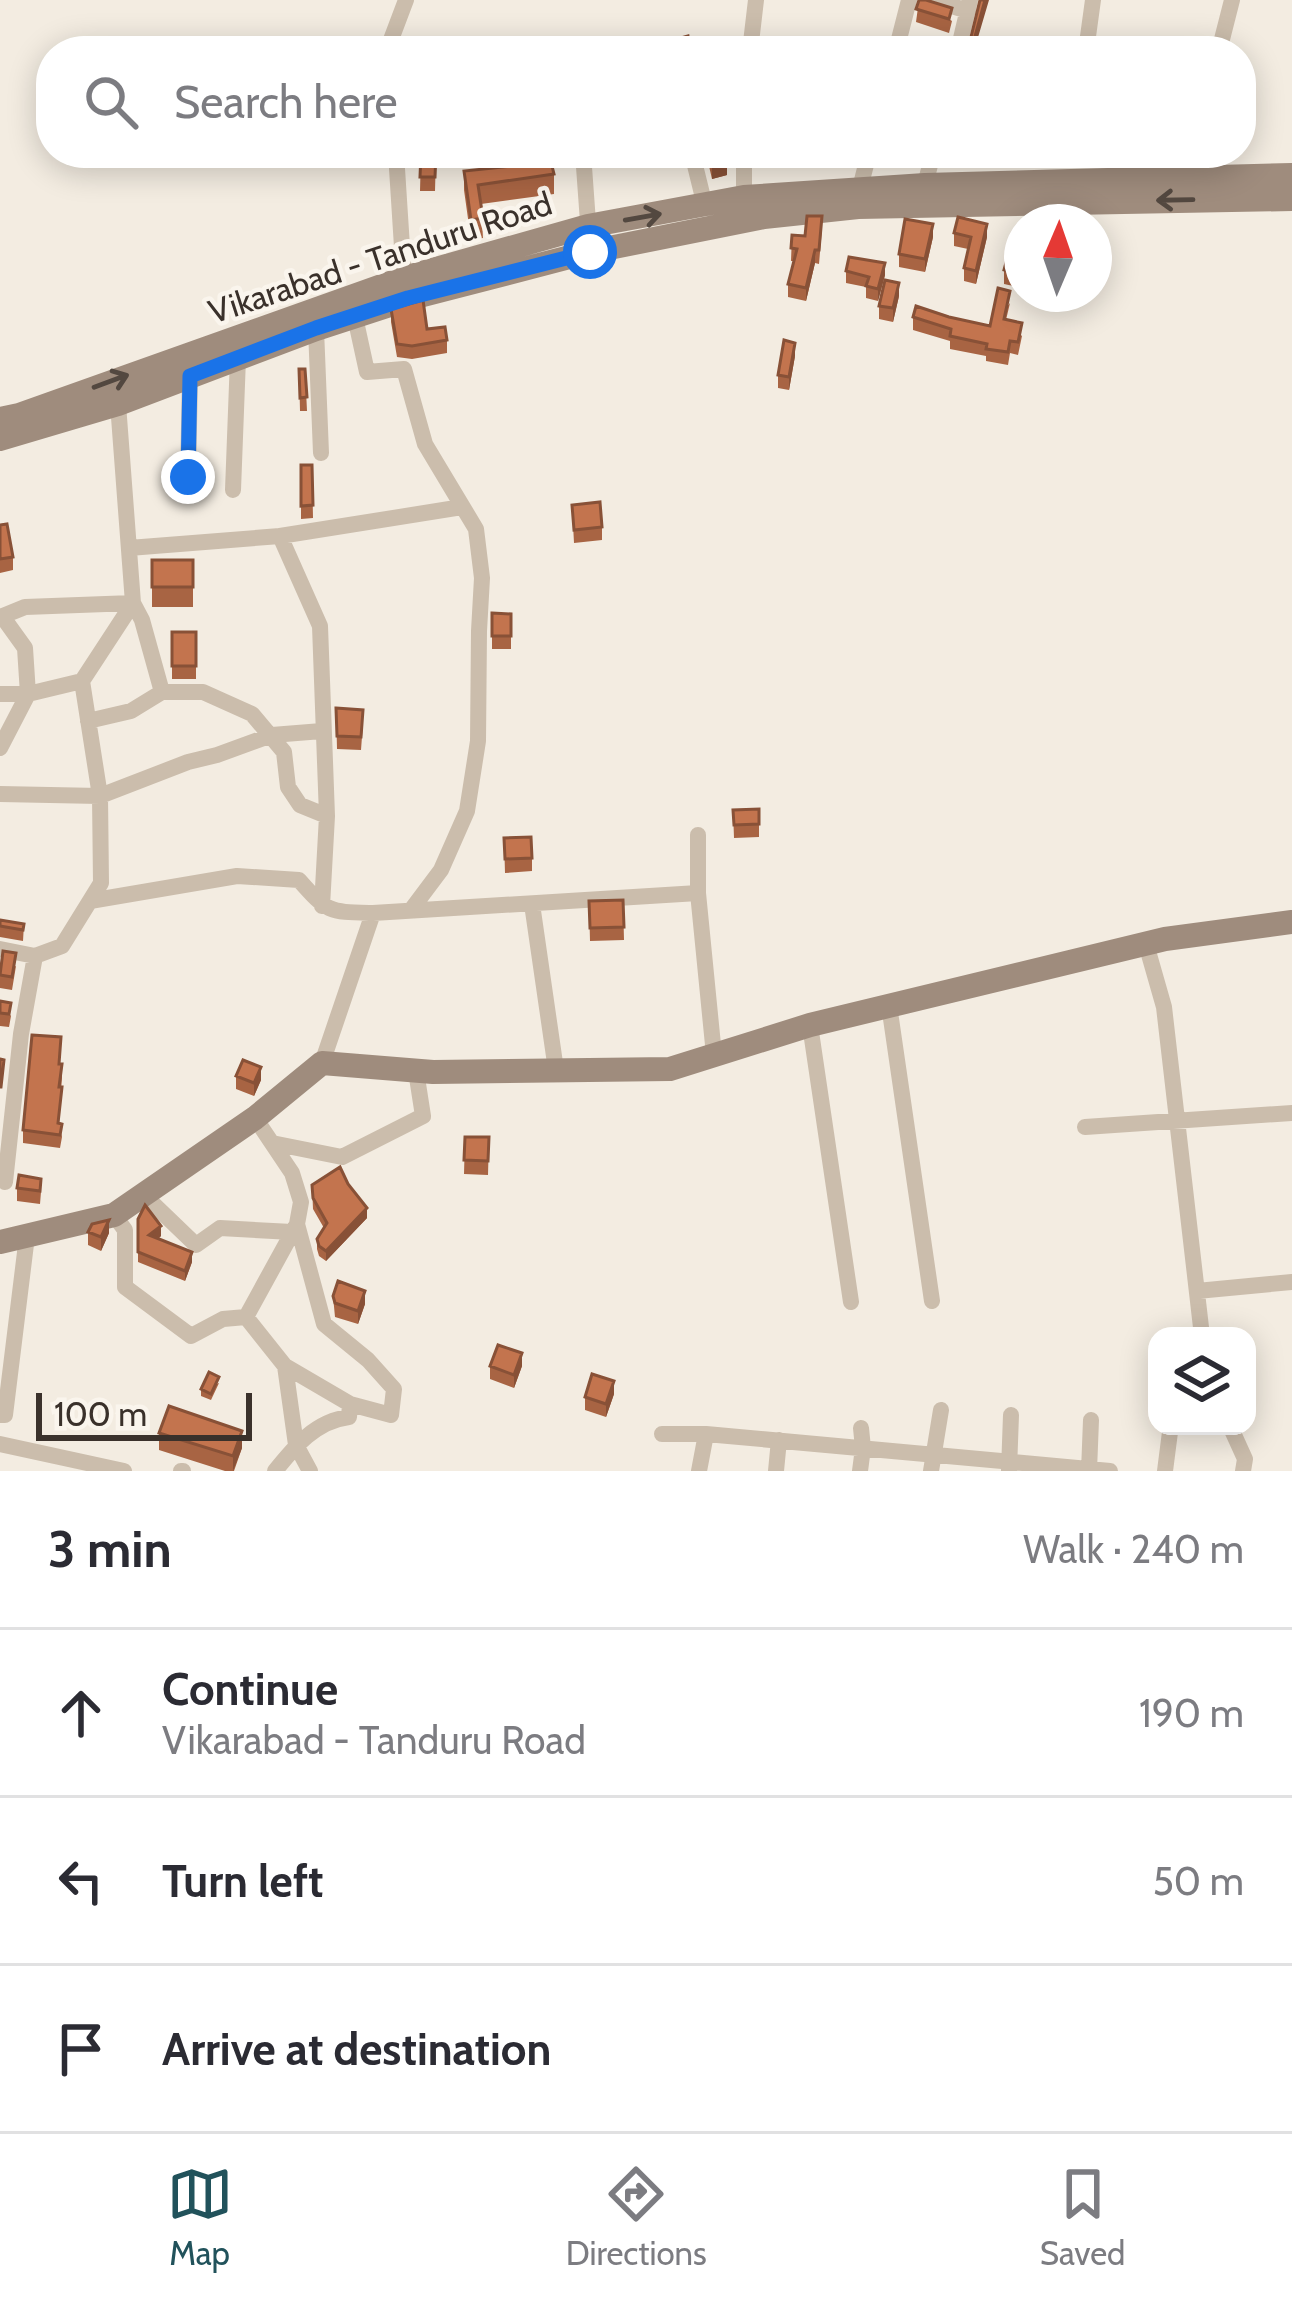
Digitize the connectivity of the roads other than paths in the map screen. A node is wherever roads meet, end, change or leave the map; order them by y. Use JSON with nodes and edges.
{"nodes":[{"id":1,"x":406,"y":0,"type":"edge"},
{"id":2,"x":756,"y":0,"type":"edge"},
{"id":3,"x":909,"y":0,"type":"edge"},
{"id":4,"x":933,"y":0,"type":"edge"},
{"id":5,"x":1093,"y":0,"type":"edge"},
{"id":6,"x":1232,"y":0,"type":"edge"},
{"id":7,"x":969,"y":5,"type":"edge"},
{"id":8,"x":394,"y":36,"type":"edge"},
{"id":9,"x":752,"y":36,"type":"edge"},
{"id":10,"x":900,"y":36,"type":"edge"},
{"id":11,"x":962,"y":36,"type":"edge"},
{"id":12,"x":1088,"y":36,"type":"edge"},
{"id":13,"x":1223,"y":36,"type":"edge"},
{"id":14,"x":397,"y":168,"type":"edge"},
{"id":15,"x":584,"y":168,"type":"edge"},
{"id":16,"x":696,"y":168,"type":"edge"},
{"id":17,"x":744,"y":168,"type":"edge"},
{"id":18,"x":865,"y":168,"type":"edge"},
{"id":19,"x":929,"y":168,"type":"edge"},
{"id":20,"x":1168,"y":168,"type":"edge"},
{"id":21,"x":1216,"y":168,"type":"edge"},
{"id":22,"x":1292,"y":176,"type":"edge"},
{"id":23,"x":925,"y":185,"type":"junction"},
{"id":24,"x":860,"y":188,"type":"junction"},
{"id":25,"x":999,"y":193,"type":"junction"},
{"id":26,"x":744,"y":197,"type":"junction"},
{"id":27,"x":1292,"y":200,"type":"edge"},
{"id":28,"x":705,"y":206,"type":"junction"},
{"id":29,"x":589,"y":239,"type":"junction"},
{"id":30,"x":404,"y":278,"type":"junction"},
{"id":31,"x":355,"y":317,"type":"junction"},
{"id":32,"x":316,"y":328,"type":"junction"},
{"id":33,"x":238,"y":358,"type":"junction"},
{"id":34,"x":158,"y":376,"type":"junction"},
{"id":35,"x":190,"y":376,"type":"junction"},
{"id":36,"x":118,"y":404,"type":"junction"},
{"id":37,"x":0,"y":419,"type":"edge"},
{"id":38,"x":0,"y":439,"type":"edge"},
{"id":39,"x":321,"y":453,"type":"dead end"},
{"id":40,"x":188,"y":477,"type":"dead end"},
{"id":41,"x":232,"y":490,"type":"dead end"},
{"id":42,"x":462,"y":507,"type":"junction"},
{"id":43,"x":280,"y":536,"type":"junction"},
{"id":44,"x":129,"y":548,"type":"junction"},
{"id":45,"x":133,"y":603,"type":"junction"},
{"id":46,"x":1,"y":616,"type":"edge"},
{"id":47,"x":82,"y":681,"type":"junction"},
{"id":48,"x":162,"y":692,"type":"junction"},
{"id":49,"x":0,"y":694,"type":"edge"},
{"id":50,"x":28,"y":694,"type":"junction"},
{"id":51,"x":88,"y":721,"type":"junction"},
{"id":52,"x":322,"y":731,"type":"junction"},
{"id":53,"x":272,"y":735,"type":"junction"},
{"id":54,"x":0,"y":748,"type":"edge"},
{"id":55,"x":0,"y":794,"type":"edge"},
{"id":56,"x":100,"y":796,"type":"junction"},
{"id":57,"x":327,"y":816,"type":"junction"},
{"id":58,"x":698,"y":835,"type":"dead end"},
{"id":59,"x":698,"y":893,"type":"junction"},
{"id":60,"x":90,"y":901,"type":"junction"},
{"id":61,"x":532,"y":904,"type":"junction"},
{"id":62,"x":322,"y":906,"type":"junction"},
{"id":63,"x":411,"y":910,"type":"junction"},
{"id":64,"x":373,"y":913,"type":"junction"},
{"id":65,"x":1292,"y":922,"type":"edge"},
{"id":66,"x":1146,"y":944,"type":"junction"},
{"id":67,"x":0,"y":949,"type":"edge"},
{"id":68,"x":35,"y":956,"type":"junction"},
{"id":69,"x":889,"y":1005,"type":"junction"},
{"id":70,"x":810,"y":1025,"type":"junction"},
{"id":71,"x":714,"y":1055,"type":"junction"},
{"id":72,"x":322,"y":1064,"type":"junction"},
{"id":73,"x":416,"y":1070,"type":"junction"},
{"id":74,"x":556,"y":1070,"type":"junction"},
{"id":75,"x":1292,"y":1113,"type":"edge"},
{"id":76,"x":254,"y":1118,"type":"junction"},
{"id":77,"x":1178,"y":1120,"type":"junction"},
{"id":78,"x":1085,"y":1127,"type":"dead end"},
{"id":79,"x":272,"y":1143,"type":"junction"},
{"id":80,"x":4,"y":1181,"type":"dead end"},
{"id":81,"x":144,"y":1195,"type":"junction"},
{"id":82,"x":114,"y":1215,"type":"junction"},
{"id":83,"x":295,"y":1228,"type":"junction"},
{"id":84,"x":27,"y":1236,"type":"junction"},
{"id":85,"x":0,"y":1242,"type":"edge"},
{"id":86,"x":1292,"y":1282,"type":"edge"},
{"id":87,"x":1197,"y":1291,"type":"junction"},
{"id":88,"x":932,"y":1301,"type":"dead end"},
{"id":89,"x":851,"y":1303,"type":"dead end"},
{"id":90,"x":246,"y":1317,"type":"junction"},
{"id":91,"x":1201,"y":1327,"type":"edge"},
{"id":92,"x":285,"y":1366,"type":"junction"},
{"id":93,"x":350,"y":1404,"type":"junction"},
{"id":94,"x":940,"y":1410,"type":"dead end"},
{"id":95,"x":2,"y":1415,"type":"edge"},
{"id":96,"x":1011,"y":1415,"type":"dead end"},
{"id":97,"x":1090,"y":1420,"type":"dead end"},
{"id":98,"x":861,"y":1428,"type":"dead end"},
{"id":99,"x":662,"y":1434,"type":"dead end"},
{"id":100,"x":706,"y":1434,"type":"junction"},
{"id":101,"x":1170,"y":1435,"type":"edge"},
{"id":102,"x":1233,"y":1435,"type":"edge"},
{"id":103,"x":0,"y":1440,"type":"edge"},
{"id":104,"x":779,"y":1440,"type":"junction"},
{"id":105,"x":296,"y":1444,"type":"junction"},
{"id":106,"x":863,"y":1448,"type":"junction"},
{"id":107,"x":932,"y":1463,"type":"edge"},
{"id":108,"x":1009,"y":1466,"type":"edge"},
{"id":109,"x":1089,"y":1470,"type":"edge"},
{"id":110,"x":124,"y":1471,"type":"edge"},
{"id":111,"x":275,"y":1471,"type":"edge"},
{"id":112,"x":310,"y":1471,"type":"edge"},
{"id":113,"x":699,"y":1471,"type":"edge"},
{"id":114,"x":776,"y":1471,"type":"edge"},
{"id":115,"x":860,"y":1471,"type":"edge"},
{"id":116,"x":1110,"y":1471,"type":"edge"},
{"id":117,"x":1165,"y":1471,"type":"edge"},
{"id":118,"x":1244,"y":1471,"type":"edge"}],
"edges":[{"from":1,"to":8,"type":"street"},
{"from":2,"to":9,"type":"street"},
{"from":3,"to":10,"type":"street"},
{"from":4,"to":7,"type":"street"},
{"from":5,"to":12,"type":"street"},
{"from":6,"to":13,"type":"street"},
{"from":7,"to":11,"type":"street"},
{"from":14,"to":30,"type":"street"},
{"from":15,"to":29,"type":"street"},
{"from":16,"to":28,"type":"street"},
{"from":17,"to":26,"type":"street"},
{"from":18,"to":24,"type":"street"},
{"from":19,"to":23,"type":"street"},
{"from":20,"to":25,"type":"main road","name":"Vikarabad - Tanduru Road"},
{"from":21,"to":22,"type":"main road","name":"Vikarabad - Tanduru Road"},
{"from":23,"to":24,"type":"main road","name":"Vikarabad - Tanduru Road"},
{"from":23,"to":25,"type":"main road","name":"Vikarabad - Tanduru Road"},
{"from":24,"to":26,"type":"main road","name":"Vikarabad - Tanduru Road"},
{"from":27,"to":25,"type":"main road","name":"Vikarabad - Tanduru Road","one_way":true},
{"from":25,"to":29,"type":"main road","name":"Vikarabad - Tanduru Road"},
{"from":26,"to":28,"type":"main road","name":"Vikarabad - Tanduru Road"},
{"from":29,"to":28,"type":"main road","name":"Vikarabad - Tanduru Road","one_way":true},
{"from":29,"to":30,"type":"main road","name":"Vikarabad - Tanduru Road"},
{"from":29,"to":31,"type":"main road","name":"Vikarabad - Tanduru Road"},
{"from":30,"to":34,"type":"main road","name":"Vikarabad - Tanduru Road"},
{"from":31,"to":32,"type":"main road","name":"Vikarabad - Tanduru Road"},
{"from":31,"to":42,"type":"street"},
{"from":32,"to":33,"type":"main road","name":"Vikarabad - Tanduru Road"},
{"from":32,"to":39,"type":"street"},
{"from":33,"to":35,"type":"main road","name":"Vikarabad - Tanduru Road"},
{"from":33,"to":41,"type":"street"},
{"from":34,"to":35,"type":"main road","name":"Vikarabad - Tanduru Road"},
{"from":34,"to":36,"type":"main road","name":"Vikarabad - Tanduru Road"},
{"from":37,"to":34,"type":"main road","name":"Vikarabad - Tanduru Road","one_way":true},
{"from":35,"to":40,"type":"street"},
{"from":36,"to":38,"type":"main road","name":"Vikarabad - Tanduru Road"},
{"from":36,"to":44,"type":"street"},
{"from":42,"to":43,"type":"street"},
{"from":42,"to":63,"type":"street"},
{"from":43,"to":44,"type":"street"},
{"from":43,"to":52,"type":"street"},
{"from":44,"to":45,"type":"street"},
{"from":45,"to":46,"type":"street"},
{"from":45,"to":47,"type":"street"},
{"from":45,"to":48,"type":"street"},
{"from":46,"to":50,"type":"street"},
{"from":47,"to":50,"type":"street"},
{"from":47,"to":51,"type":"street"},
{"from":48,"to":51,"type":"street"},
{"from":48,"to":53,"type":"street"},
{"from":49,"to":50,"type":"street"},
{"from":50,"to":54,"type":"street"},
{"from":51,"to":56,"type":"street"},
{"from":52,"to":53,"type":"street"},
{"from":52,"to":57,"type":"street"},
{"from":53,"to":56,"type":"street"},
{"from":53,"to":57,"type":"street"},
{"from":55,"to":56,"type":"street"},
{"from":56,"to":60,"type":"street"},
{"from":57,"to":62,"type":"street"},
{"from":58,"to":59,"type":"street"},
{"from":59,"to":61,"type":"street"},
{"from":59,"to":71,"type":"street"},
{"from":60,"to":62,"type":"street"},
{"from":60,"to":68,"type":"street"},
{"from":61,"to":63,"type":"street"},
{"from":61,"to":74,"type":"street"},
{"from":62,"to":64,"type":"street"},
{"from":63,"to":64,"type":"street"},
{"from":64,"to":72,"type":"street"},
{"from":65,"to":66,"type":"main road"},
{"from":66,"to":69,"type":"main road"},
{"from":66,"to":77,"type":"street"},
{"from":67,"to":68,"type":"street"},
{"from":68,"to":80,"type":"street"},
{"from":69,"to":70,"type":"main road"},
{"from":69,"to":88,"type":"street"},
{"from":70,"to":71,"type":"main road"},
{"from":70,"to":89,"type":"street"},
{"from":71,"to":74,"type":"main road"},
{"from":72,"to":73,"type":"main road"},
{"from":72,"to":76,"type":"main road"},
{"from":73,"to":74,"type":"main road"},
{"from":73,"to":79,"type":"street"},
{"from":75,"to":77,"type":"street"},
{"from":76,"to":79,"type":"street"},
{"from":76,"to":81,"type":"main road"},
{"from":77,"to":78,"type":"street"},
{"from":77,"to":87,"type":"street"},
{"from":79,"to":83,"type":"street"},
{"from":81,"to":82,"type":"main road"},
{"from":81,"to":83,"type":"street"},
{"from":82,"to":84,"type":"main road"},
{"from":82,"to":90,"type":"street"},
{"from":83,"to":90,"type":"street"},
{"from":83,"to":93,"type":"street"},
{"from":84,"to":85,"type":"main road"},
{"from":84,"to":95,"type":"street"},
{"from":86,"to":87,"type":"street"},
{"from":87,"to":91,"type":"street"},
{"from":90,"to":92,"type":"street"},
{"from":92,"to":93,"type":"street"},
{"from":92,"to":105,"type":"street"},
{"from":93,"to":105,"type":"street"},
{"from":94,"to":107,"type":"street"},
{"from":95,"to":103,"type":"street"},
{"from":96,"to":108,"type":"street"},
{"from":97,"to":109,"type":"street"},
{"from":98,"to":106,"type":"street"},
{"from":99,"to":100,"type":"street"},
{"from":100,"to":104,"type":"street"},
{"from":100,"to":113,"type":"street"},
{"from":101,"to":117,"type":"street"},
{"from":102,"to":118,"type":"street"},
{"from":103,"to":110,"type":"street"},
{"from":104,"to":106,"type":"street"},
{"from":104,"to":114,"type":"street"},
{"from":105,"to":111,"type":"street"},
{"from":105,"to":112,"type":"street"},
{"from":106,"to":107,"type":"street"},
{"from":106,"to":115,"type":"street"},
{"from":107,"to":108,"type":"street"},
{"from":108,"to":109,"type":"street"},
{"from":109,"to":116,"type":"street"}]}
